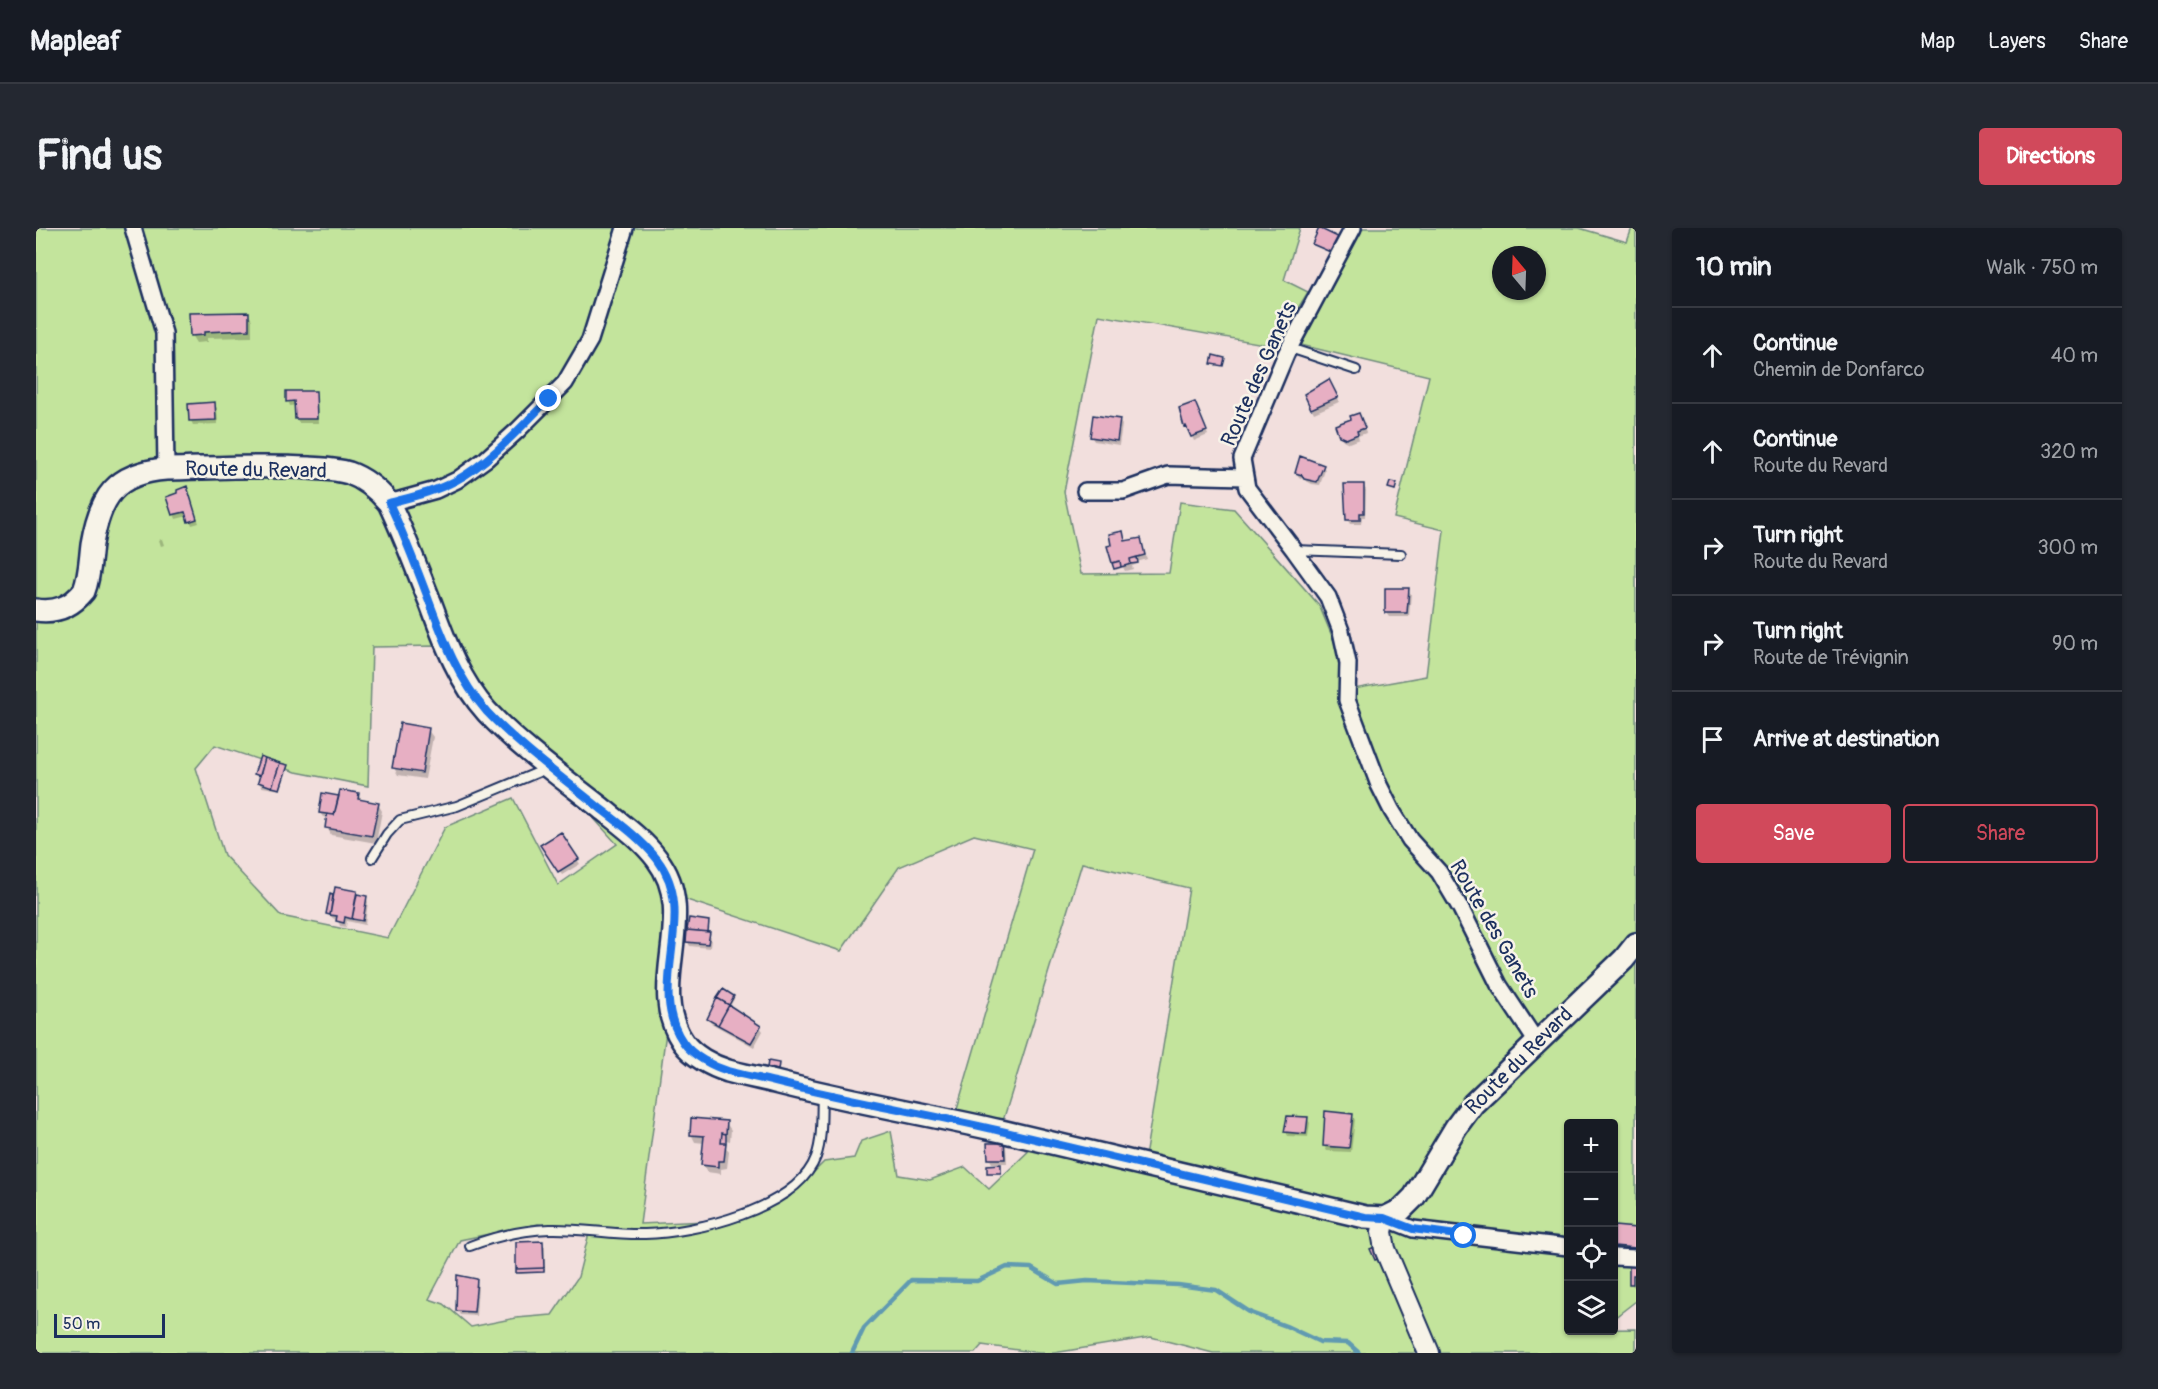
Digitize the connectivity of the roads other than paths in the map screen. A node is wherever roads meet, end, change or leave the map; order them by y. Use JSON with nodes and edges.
{"nodes":[{"id":1,"x":134,"y":228,"type":"edge"},
{"id":2,"x":624,"y":228,"type":"edge"},
{"id":3,"x":1353,"y":228,"type":"edge"},
{"id":4,"x":1290,"y":348,"type":"junction"},
{"id":5,"x":1356,"y":370,"type":"dead end"},
{"id":6,"x":166,"y":469,"type":"junction"},
{"id":7,"x":1244,"y":477,"type":"junction"},
{"id":8,"x":1084,"y":491,"type":"dead end"},
{"id":9,"x":389,"y":503,"type":"junction"},
{"id":10,"x":1294,"y":549,"type":"junction"},
{"id":11,"x":1401,"y":554,"type":"dead end"},
{"id":12,"x":36,"y":610,"type":"edge"},
{"id":13,"x":550,"y":767,"type":"junction"},
{"id":14,"x":372,"y":858,"type":"dead end"},
{"id":15,"x":1636,"y":944,"type":"edge"},
{"id":16,"x":1536,"y":1041,"type":"junction"},
{"id":17,"x":822,"y":1093,"type":"junction"},
{"id":18,"x":1384,"y":1218,"type":"junction"},
{"id":19,"x":470,"y":1246,"type":"dead end"},
{"id":20,"x":1564,"y":1246,"type":"edge"},
{"id":21,"x":1618,"y":1257,"type":"edge"},
{"id":22,"x":1636,"y":1258,"type":"edge"},
{"id":23,"x":1429,"y":1353,"type":"edge"}],
"edges":[{"from":1,"to":6,"type":"street"},
{"from":2,"to":9,"type":"street"},
{"from":3,"to":4,"type":"street","name":"Route des Ganets"},
{"from":4,"to":5,"type":"lane"},
{"from":4,"to":7,"type":"street","name":"Route des Ganets"},
{"from":6,"to":9,"type":"main road","name":"Route du Revard"},
{"from":6,"to":12,"type":"main road","name":"Route du Revard"},
{"from":7,"to":8,"type":"street"},
{"from":7,"to":10,"type":"street","name":"Route des Ganets"},
{"from":9,"to":13,"type":"main road","name":"Route du Revard"},
{"from":10,"to":11,"type":"lane"},
{"from":10,"to":16,"type":"street","name":"Route des Ganets"},
{"from":13,"to":14,"type":"lane"},
{"from":13,"to":17,"type":"main road","name":"Route du Revard"},
{"from":15,"to":16,"type":"main road","name":"Route du Revard"},
{"from":16,"to":18,"type":"main road","name":"Route du Revard"},
{"from":17,"to":18,"type":"main road","name":"Route du Revard"},
{"from":17,"to":19,"type":"lane"},
{"from":18,"to":20,"type":"street"},
{"from":18,"to":23,"type":"street"},
{"from":21,"to":22,"type":"street"}]}
